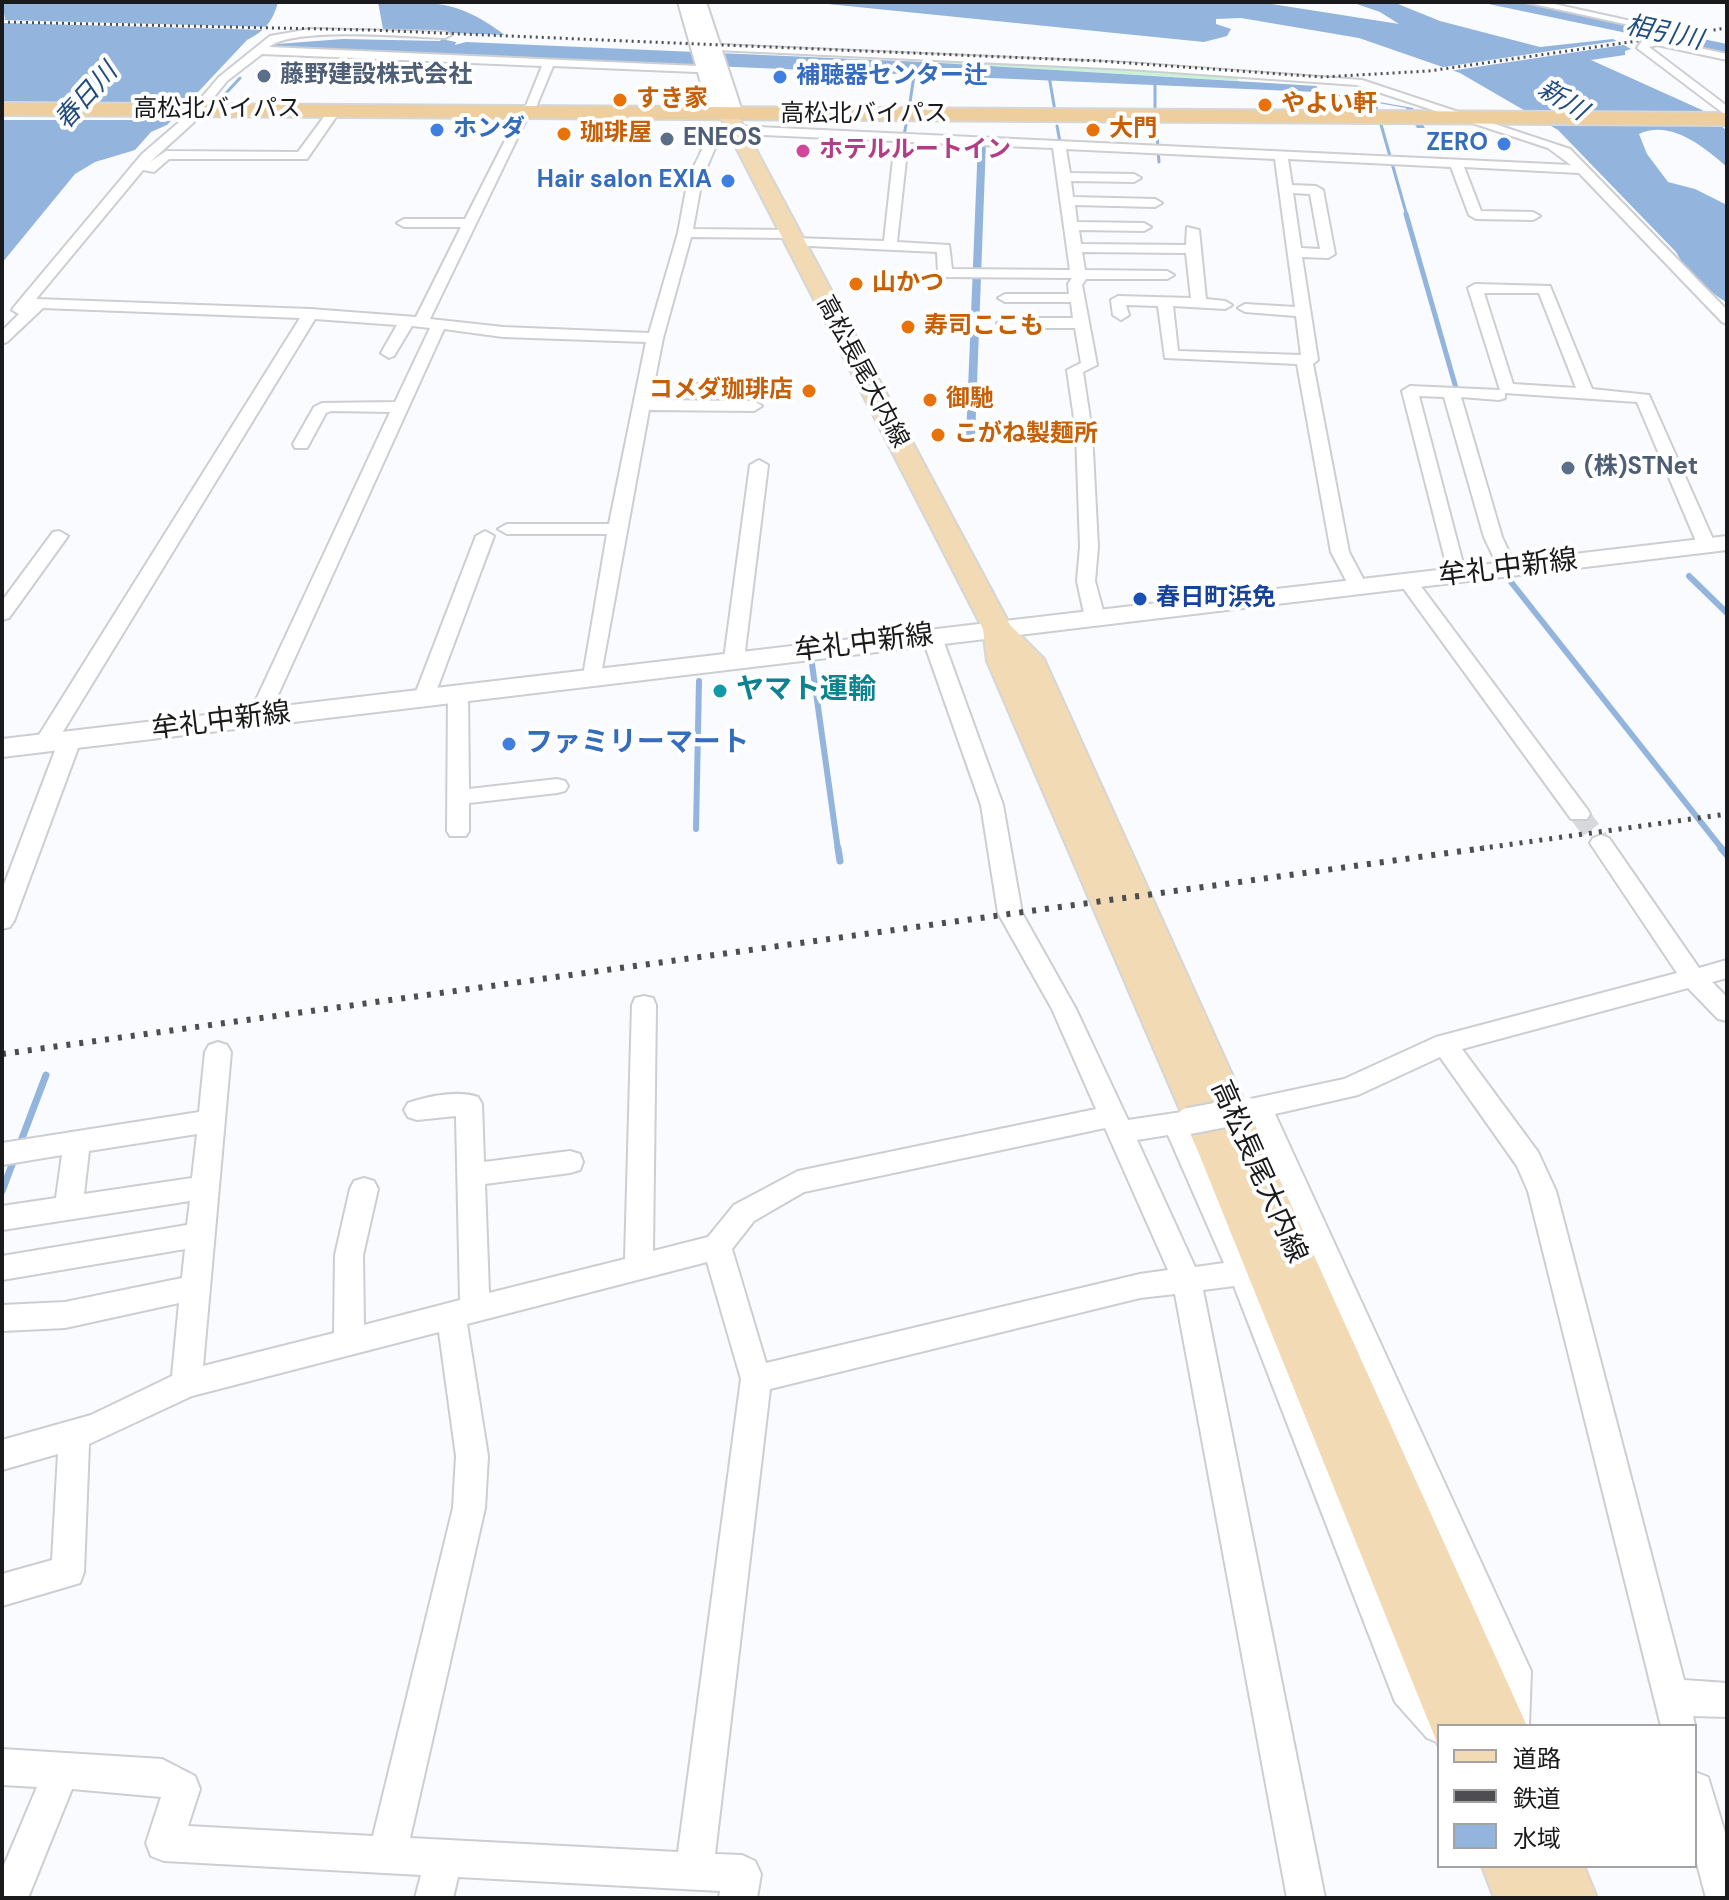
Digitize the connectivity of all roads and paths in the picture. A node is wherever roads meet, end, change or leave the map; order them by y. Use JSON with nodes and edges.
{"nodes":[{"id":1,"x":685,"y":2,"type":"edge"},
{"id":2,"x":699,"y":2,"type":"edge"},
{"id":3,"x":1530,"y":2,"type":"edge"},
{"id":4,"x":1548,"y":4,"type":"edge"},
{"id":5,"x":698,"y":18,"type":"junction"},
{"id":6,"x":1675,"y":32,"type":"dead end"},
{"id":7,"x":445,"y":35,"type":"dead end"},
{"id":8,"x":707,"y":49,"type":"junction"},
{"id":9,"x":256,"y":50,"type":"junction"},
{"id":10,"x":1727,"y":57,"type":"edge"},
{"id":11,"x":549,"y":62,"type":"junction"},
{"id":12,"x":713,"y":69,"type":"junction"},
{"id":13,"x":2,"y":112,"type":"edge"},
{"id":14,"x":1727,"y":112,"type":"edge"},
{"id":15,"x":190,"y":113,"type":"junction"},
{"id":16,"x":292,"y":114,"type":"junction"},
{"id":17,"x":525,"y":114,"type":"junction"},
{"id":18,"x":330,"y":117,"type":"junction"},
{"id":19,"x":1484,"y":121,"type":"junction"},
{"id":20,"x":1727,"y":122,"type":"edge"},
{"id":21,"x":733,"y":125,"type":"junction"},
{"id":22,"x":902,"y":137,"type":"junction"},
{"id":23,"x":1059,"y":144,"type":"junction"},
{"id":24,"x":1281,"y":155,"type":"junction"},
{"id":25,"x":1456,"y":163,"type":"junction"},
{"id":26,"x":1583,"y":169,"type":"junction"},
{"id":27,"x":1064,"y":177,"type":"junction"},
{"id":28,"x":1134,"y":178,"type":"dead end"},
{"id":29,"x":1286,"y":189,"type":"junction"},
{"id":30,"x":1067,"y":201,"type":"junction"},
{"id":31,"x":1155,"y":203,"type":"dead end"},
{"id":32,"x":1533,"y":216,"type":"dead end"},
{"id":33,"x":94,"y":222,"type":"junction"},
{"id":34,"x":404,"y":223,"type":"dead end"},
{"id":35,"x":470,"y":223,"type":"junction"},
{"id":36,"x":1071,"y":226,"type":"junction"},
{"id":37,"x":1144,"y":227,"type":"dead end"},
{"id":38,"x":1192,"y":230,"type":"dead end"},
{"id":39,"x":685,"y":233,"type":"junction"},
{"id":40,"x":792,"y":238,"type":"junction"},
{"id":41,"x":890,"y":246,"type":"junction"},
{"id":42,"x":73,"y":247,"type":"junction"},
{"id":43,"x":1074,"y":248,"type":"junction"},
{"id":44,"x":1193,"y":249,"type":"junction"},
{"id":45,"x":1296,"y":252,"type":"junction"},
{"id":46,"x":1078,"y":273,"type":"junction"},
{"id":47,"x":1167,"y":275,"type":"dead end"},
{"id":48,"x":1005,"y":298,"type":"dead end"},
{"id":49,"x":1078,"y":298,"type":"junction"},
{"id":50,"x":1165,"y":302,"type":"junction"},
{"id":51,"x":39,"y":303,"type":"junction"},
{"id":52,"x":1199,"y":303,"type":"junction"},
{"id":53,"x":1225,"y":305,"type":"dead end"},
{"id":54,"x":1245,"y":308,"type":"dead end"},
{"id":55,"x":1304,"y":312,"type":"junction"},
{"id":56,"x":310,"y":314,"type":"junction"},
{"id":57,"x":1121,"y":315,"type":"dead end"},
{"id":58,"x":1727,"y":319,"type":"edge"},
{"id":59,"x":423,"y":322,"type":"junction"},
{"id":60,"x":1005,"y":323,"type":"dead end"},
{"id":61,"x":1082,"y":323,"type":"junction"},
{"id":62,"x":2,"y":330,"type":"edge"},
{"id":63,"x":655,"y":338,"type":"junction"},
{"id":64,"x":2,"y":339,"type":"edge"},
{"id":65,"x":389,"y":353,"type":"dead end"},
{"id":66,"x":1304,"y":359,"type":"junction"},
{"id":67,"x":1451,"y":392,"type":"junction"},
{"id":68,"x":1586,"y":394,"type":"junction"},
{"id":69,"x":1499,"y":395,"type":"dead end"},
{"id":70,"x":643,"y":397,"type":"junction"},
{"id":71,"x":755,"y":397,"type":"dead end"},
{"id":72,"x":401,"y":407,"type":"junction"},
{"id":73,"x":301,"y":444,"type":"dead end"},
{"id":74,"x":759,"y":465,"type":"dead end"},
{"id":75,"x":507,"y":529,"type":"dead end"},
{"id":76,"x":617,"y":529,"type":"junction"},
{"id":77,"x":59,"y":536,"type":"dead end"},
{"id":78,"x":485,"y":536,"type":"dead end"},
{"id":79,"x":1717,"y":544,"type":"edge"},
{"id":80,"x":1508,"y":569,"type":"junction"},
{"id":81,"x":1457,"y":575,"type":"junction"},
{"id":82,"x":1407,"y":581,"type":"junction"},
{"id":83,"x":1358,"y":586,"type":"junction"},
{"id":84,"x":2,"y":614,"type":"edge"},
{"id":85,"x":1095,"y":618,"type":"junction"},
{"id":86,"x":998,"y":629,"type":"junction"},
{"id":87,"x":932,"y":637,"type":"junction"},
{"id":88,"x":734,"y":659,"type":"junction"},
{"id":89,"x":593,"y":676,"type":"junction"},
{"id":90,"x":458,"y":693,"type":"junction"},
{"id":91,"x":424,"y":697,"type":"junction"},
{"id":92,"x":258,"y":717,"type":"junction"},
{"id":93,"x":58,"y":741,"type":"junction"},
{"id":94,"x":2,"y":748,"type":"edge"},
{"id":95,"x":557,"y":786,"type":"dead end"},
{"id":96,"x":458,"y":797,"type":"junction"},
{"id":97,"x":1579,"y":814,"type":"tunnel mouth"},
{"id":98,"x":458,"y":831,"type":"dead end"},
{"id":99,"x":1601,"y":843,"type":"tunnel mouth"},
{"id":100,"x":11,"y":884,"type":"edge"},
{"id":101,"x":2,"y":921,"type":"edge"},
{"id":102,"x":1727,"y":969,"type":"edge"},
{"id":103,"x":1692,"y":977,"type":"junction"},
{"id":104,"x":644,"y":1005,"type":"dead end"},
{"id":105,"x":1727,"y":1012,"type":"edge"},
{"id":106,"x":1445,"y":1044,"type":"junction"},
{"id":107,"x":218,"y":1052,"type":"dead end"},
{"id":108,"x":1252,"y":1109,"type":"junction"},
{"id":109,"x":417,"y":1110,"type":"dead end"},
{"id":110,"x":211,"y":1121,"type":"junction"},
{"id":111,"x":1182,"y":1122,"type":"junction"},
{"id":112,"x":1117,"y":1124,"type":"junction"},
{"id":113,"x":77,"y":1143,"type":"junction"},
{"id":114,"x":2,"y":1154,"type":"edge"},
{"id":115,"x":570,"y":1162,"type":"dead end"},
{"id":116,"x":471,"y":1175,"type":"junction"},
{"id":117,"x":205,"y":1187,"type":"junction"},
{"id":118,"x":364,"y":1189,"type":"dead end"},
{"id":119,"x":68,"y":1208,"type":"junction"},
{"id":120,"x":2,"y":1218,"type":"edge"},
{"id":121,"x":201,"y":1235,"type":"junction"},
{"id":122,"x":717,"y":1247,"type":"junction"},
{"id":123,"x":639,"y":1267,"type":"junction"},
{"id":124,"x":2,"y":1268,"type":"edge"},
{"id":125,"x":1243,"y":1273,"type":"junction"},
{"id":126,"x":1187,"y":1280,"type":"junction"},
{"id":127,"x":196,"y":1287,"type":"junction"},
{"id":128,"x":463,"y":1312,"type":"junction"},
{"id":129,"x":2,"y":1318,"type":"edge"},
{"id":130,"x":349,"y":1342,"type":"junction"},
{"id":131,"x":756,"y":1379,"type":"junction"},
{"id":132,"x":186,"y":1384,"type":"junction"},
{"id":133,"x":74,"y":1435,"type":"junction"},
{"id":134,"x":2,"y":1455,"type":"edge"},
{"id":135,"x":2,"y":1590,"type":"edge"},
{"id":136,"x":1727,"y":1700,"type":"edge"},
{"id":137,"x":1674,"y":1711,"type":"edge"},
{"id":138,"x":1437,"y":1724,"type":"edge"},
{"id":139,"x":1456,"y":1724,"type":"edge"},
{"id":140,"x":1500,"y":1724,"type":"edge"},
{"id":141,"x":1512,"y":1724,"type":"edge"},
{"id":142,"x":2,"y":1767,"type":"edge"},
{"id":143,"x":61,"y":1771,"type":"junction"},
{"id":144,"x":1697,"y":1796,"type":"edge"},
{"id":145,"x":387,"y":1856,"type":"junction"},
{"id":146,"x":444,"y":1859,"type":"junction"},
{"id":147,"x":1721,"y":1862,"type":"edge"},
{"id":148,"x":1511,"y":1868,"type":"edge"},
{"id":149,"x":1557,"y":1868,"type":"edge"},
{"id":150,"x":694,"y":1873,"type":"junction"},
{"id":151,"x":9,"y":1898,"type":"edge"},
{"id":152,"x":434,"y":1898,"type":"edge"},
{"id":153,"x":738,"y":1898,"type":"edge"},
{"id":154,"x":1306,"y":1898,"type":"edge"},
{"id":155,"x":1522,"y":1898,"type":"edge"},
{"id":156,"x":1569,"y":1898,"type":"edge"},
{"id":157,"x":1725,"y":1898,"type":"edge"}],
"edges":[{"from":1,"to":5,"type":"street"},
{"from":2,"to":5,"type":"street"},
{"from":3,"to":4,"type":"street"},
{"from":4,"to":6,"type":"street"},
{"from":5,"to":8,"type":"street"},
{"from":7,"to":9,"type":"street"},
{"from":8,"to":12,"type":"street"},
{"from":8,"to":19,"type":"street"},
{"from":9,"to":11,"type":"street"},
{"from":9,"to":15,"type":"street"},
{"from":10,"to":14,"type":"street"},
{"from":11,"to":12,"type":"street"},
{"from":11,"to":17,"type":"street"},
{"from":12,"to":21,"type":"street"},
{"from":13,"to":15,"type":"highway","name":"高松北バイパス"},
{"from":15,"to":16,"type":"highway","name":"高松北バイパス"},
{"from":15,"to":33,"type":"street"},
{"from":16,"to":17,"type":"highway","name":"高松北バイパス"},
{"from":16,"to":18,"type":"highway","name":"高松北バイパス"},
{"from":17,"to":18,"type":"highway","name":"高松北バイパス"},
{"from":17,"to":21,"type":"highway","name":"高松北バイパス"},
{"from":17,"to":35,"type":"street"},
{"from":18,"to":33,"type":"street"},
{"from":19,"to":20,"type":"highway","name":"高松北バイパス"},
{"from":19,"to":21,"type":"highway","name":"高松北バイパス"},
{"from":19,"to":26,"type":"street"},
{"from":21,"to":22,"type":"street"},
{"from":21,"to":39,"type":"street"},
{"from":21,"to":40,"type":"main road","name":"高松長尾大内線"},
{"from":22,"to":23,"type":"street"},
{"from":22,"to":41,"type":"street"},
{"from":23,"to":24,"type":"street"},
{"from":23,"to":27,"type":"street"},
{"from":24,"to":25,"type":"street"},
{"from":24,"to":29,"type":"street"},
{"from":25,"to":26,"type":"street"},
{"from":25,"to":32,"type":"street"},
{"from":26,"to":58,"type":"street"},
{"from":27,"to":28,"type":"street"},
{"from":27,"to":30,"type":"street"},
{"from":29,"to":45,"type":"street"},
{"from":29,"to":45,"type":"street"},
{"from":30,"to":31,"type":"street"},
{"from":30,"to":36,"type":"street"},
{"from":33,"to":42,"type":"street"},
{"from":34,"to":35,"type":"street"},
{"from":35,"to":59,"type":"street"},
{"from":36,"to":37,"type":"street"},
{"from":36,"to":43,"type":"street"},
{"from":38,"to":44,"type":"street"},
{"from":39,"to":40,"type":"street"},
{"from":39,"to":63,"type":"street"},
{"from":40,"to":41,"type":"street"},
{"from":40,"to":86,"type":"main road","name":"高松長尾大内線"},
{"from":41,"to":46,"type":"street"},
{"from":42,"to":51,"type":"street"},
{"from":42,"to":62,"type":"street"},
{"from":43,"to":44,"type":"street"},
{"from":43,"to":46,"type":"street"},
{"from":44,"to":52,"type":"street"},
{"from":45,"to":55,"type":"street"},
{"from":46,"to":47,"type":"street"},
{"from":46,"to":49,"type":"street"},
{"from":48,"to":49,"type":"street"},
{"from":49,"to":61,"type":"street"},
{"from":50,"to":52,"type":"street"},
{"from":50,"to":57,"type":"street"},
{"from":50,"to":66,"type":"street"},
{"from":51,"to":56,"type":"street"},
{"from":51,"to":64,"type":"street"},
{"from":52,"to":53,"type":"street"},
{"from":54,"to":55,"type":"street"},
{"from":55,"to":66,"type":"street"},
{"from":56,"to":59,"type":"street"},
{"from":56,"to":93,"type":"street"},
{"from":59,"to":63,"type":"street"},
{"from":59,"to":65,"type":"street"},
{"from":59,"to":72,"type":"street"},
{"from":60,"to":61,"type":"street"},
{"from":61,"to":85,"type":"street"},
{"from":63,"to":70,"type":"street"},
{"from":66,"to":83,"type":"street"},
{"from":67,"to":69,"type":"street"},
{"from":67,"to":80,"type":"street"},
{"from":67,"to":81,"type":"street"},
{"from":68,"to":68,"type":"street"},
{"from":68,"to":79,"type":"street"},
{"from":70,"to":71,"type":"street"},
{"from":70,"to":76,"type":"street"},
{"from":72,"to":73,"type":"street"},
{"from":72,"to":92,"type":"street"},
{"from":74,"to":88,"type":"street"},
{"from":75,"to":76,"type":"street"},
{"from":76,"to":89,"type":"street"},
{"from":77,"to":84,"type":"street"},
{"from":78,"to":91,"type":"street"},
{"from":79,"to":80,"type":"main road","name":"牟礼中新線"},
{"from":80,"to":81,"type":"main road","name":"牟礼中新線"},
{"from":81,"to":82,"type":"main road","name":"牟礼中新線"},
{"from":82,"to":83,"type":"main road","name":"牟礼中新線"},
{"from":82,"to":97,"type":"street"},
{"from":83,"to":85,"type":"main road","name":"牟礼中新線"},
{"from":85,"to":86,"type":"main road","name":"牟礼中新線"},
{"from":86,"to":87,"type":"main road","name":"牟礼中新線"},
{"from":86,"to":139,"type":"main road","name":"高松長尾大内線"},
{"from":86,"to":140,"type":"main road","name":"高松長尾大内線"},
{"from":87,"to":88,"type":"main road","name":"牟礼中新線"},
{"from":87,"to":112,"type":"street"},
{"from":88,"to":89,"type":"main road","name":"牟礼中新線"},
{"from":89,"to":90,"type":"main road","name":"牟礼中新線"},
{"from":90,"to":91,"type":"main road","name":"牟礼中新線"},
{"from":90,"to":96,"type":"street"},
{"from":91,"to":92,"type":"main road","name":"牟礼中新線"},
{"from":92,"to":93,"type":"main road","name":"牟礼中新線"},
{"from":93,"to":94,"type":"main road","name":"牟礼中新線"},
{"from":93,"to":100,"type":"street"},
{"from":95,"to":96,"type":"street"},
{"from":96,"to":98,"type":"street"},
{"from":99,"to":103,"type":"street"},
{"from":100,"to":101,"type":"street"},
{"from":102,"to":103,"type":"street"},
{"from":103,"to":105,"type":"street"},
{"from":103,"to":106,"type":"street"},
{"from":104,"to":123,"type":"street"},
{"from":106,"to":108,"type":"street"},
{"from":106,"to":137,"type":"street"},
{"from":107,"to":110,"type":"street"},
{"from":108,"to":111,"type":"street","bridge":true},
{"from":108,"to":141,"type":"street"},
{"from":109,"to":116,"type":"street"},
{"from":110,"to":113,"type":"street"},
{"from":110,"to":117,"type":"street"},
{"from":111,"to":112,"type":"street"},
{"from":111,"to":125,"type":"street"},
{"from":112,"to":122,"type":"street"},
{"from":112,"to":126,"type":"street"},
{"from":113,"to":114,"type":"street"},
{"from":113,"to":119,"type":"street"},
{"from":115,"to":116,"type":"street"},
{"from":116,"to":128,"type":"street"},
{"from":117,"to":119,"type":"street"},
{"from":117,"to":121,"type":"street"},
{"from":118,"to":130,"type":"street"},
{"from":119,"to":120,"type":"street"},
{"from":121,"to":124,"type":"street"},
{"from":121,"to":127,"type":"street"},
{"from":122,"to":123,"type":"street"},
{"from":122,"to":131,"type":"street"},
{"from":123,"to":128,"type":"street"},
{"from":125,"to":126,"type":"street"},
{"from":125,"to":138,"type":"street"},
{"from":126,"to":131,"type":"street"},
{"from":126,"to":154,"type":"street"},
{"from":127,"to":129,"type":"street"},
{"from":127,"to":132,"type":"street"},
{"from":128,"to":130,"type":"street"},
{"from":128,"to":145,"type":"street"},
{"from":130,"to":132,"type":"street"},
{"from":131,"to":150,"type":"street"},
{"from":132,"to":133,"type":"street"},
{"from":133,"to":134,"type":"street"},
{"from":133,"to":135,"type":"street"},
{"from":136,"to":137,"type":"street"},
{"from":142,"to":143,"type":"street"},
{"from":143,"to":145,"type":"street"},
{"from":143,"to":151,"type":"street"},
{"from":144,"to":147,"type":"street"},
{"from":145,"to":146,"type":"street"},
{"from":146,"to":150,"type":"street"},
{"from":146,"to":152,"type":"street"},
{"from":147,"to":157,"type":"street"},
{"from":148,"to":155,"type":"main road"},
{"from":149,"to":156,"type":"main road"},
{"from":150,"to":153,"type":"street"}]}
